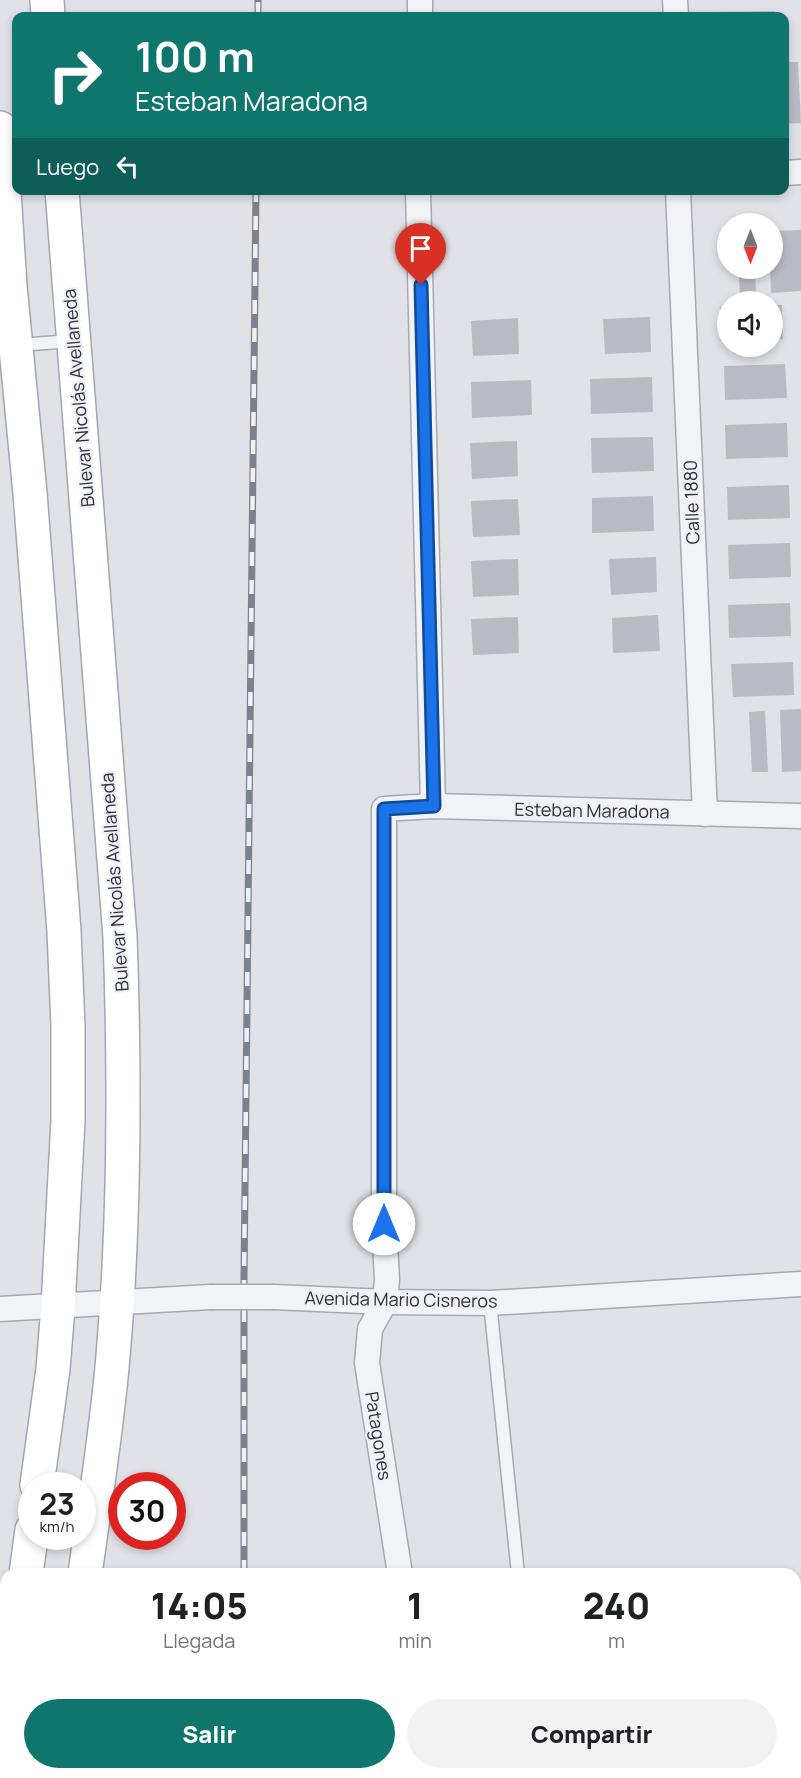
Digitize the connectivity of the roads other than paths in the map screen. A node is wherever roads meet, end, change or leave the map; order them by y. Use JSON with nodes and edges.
{"nodes":[{"id":1,"x":0,"y":128,"type":"edge"},
{"id":2,"x":62,"y":195,"type":"edge"},
{"id":3,"x":418,"y":195,"type":"edge"},
{"id":4,"x":678,"y":195,"type":"edge"},
{"id":5,"x":5,"y":286,"type":"edge"},
{"id":6,"x":74,"y":341,"type":"junction"},
{"id":7,"x":16,"y":345,"type":"junction"},
{"id":8,"x":434,"y":806,"type":"junction"},
{"id":9,"x":705,"y":814,"type":"junction"},
{"id":10,"x":801,"y":816,"type":"edge"},
{"id":11,"x":801,"y":1284,"type":"edge"},
{"id":12,"x":386,"y":1302,"type":"junction"},
{"id":13,"x":490,"y":1303,"type":"junction"},
{"id":14,"x":117,"y":1304,"type":"junction"},
{"id":15,"x":58,"y":1306,"type":"junction"},
{"id":16,"x":0,"y":1309,"type":"edge"},
{"id":17,"x":40,"y":1472,"type":"edge"},
{"id":18,"x":29,"y":1550,"type":"edge"},
{"id":19,"x":27,"y":1568,"type":"edge"},
{"id":20,"x":86,"y":1568,"type":"edge"},
{"id":21,"x":399,"y":1568,"type":"edge"},
{"id":22,"x":518,"y":1568,"type":"edge"}],
"edges":[{"from":1,"to":5,"type":"main road"},
{"from":2,"to":6,"type":"main road","name":"Bulevar Nicolás Avellaneda"},
{"from":3,"to":8,"type":"street"},
{"from":4,"to":9,"type":"street","name":"Calle 1880"},
{"from":5,"to":7,"type":"main road"},
{"from":6,"to":7,"type":"lane"},
{"from":6,"to":14,"type":"main road","name":"Bulevar Nicolás Avellaneda"},
{"from":7,"to":15,"type":"main road"},
{"from":8,"to":9,"type":"street","name":"Esteban Maradona"},
{"from":8,"to":12,"type":"street","name":"Esteban Maradona"},
{"from":9,"to":10,"type":"street","name":"Esteban Maradona"},
{"from":11,"to":13,"type":"street","name":"Avenida Mario Cisneros"},
{"from":12,"to":13,"type":"street","name":"Avenida Mario Cisneros"},
{"from":12,"to":14,"type":"street","name":"Avenida Mario Cisneros","bridge":true},
{"from":12,"to":21,"type":"street","name":"Patagones"},
{"from":13,"to":22,"type":"lane"},
{"from":14,"to":15,"type":"street","name":"Avenida Mario Cisneros"},
{"from":14,"to":20,"type":"main road","name":"Bulevar Nicolás Avellaneda"},
{"from":15,"to":16,"type":"street","name":"Avenida Mario Cisneros"},
{"from":15,"to":17,"type":"main road"},
{"from":18,"to":19,"type":"main road"}]}
